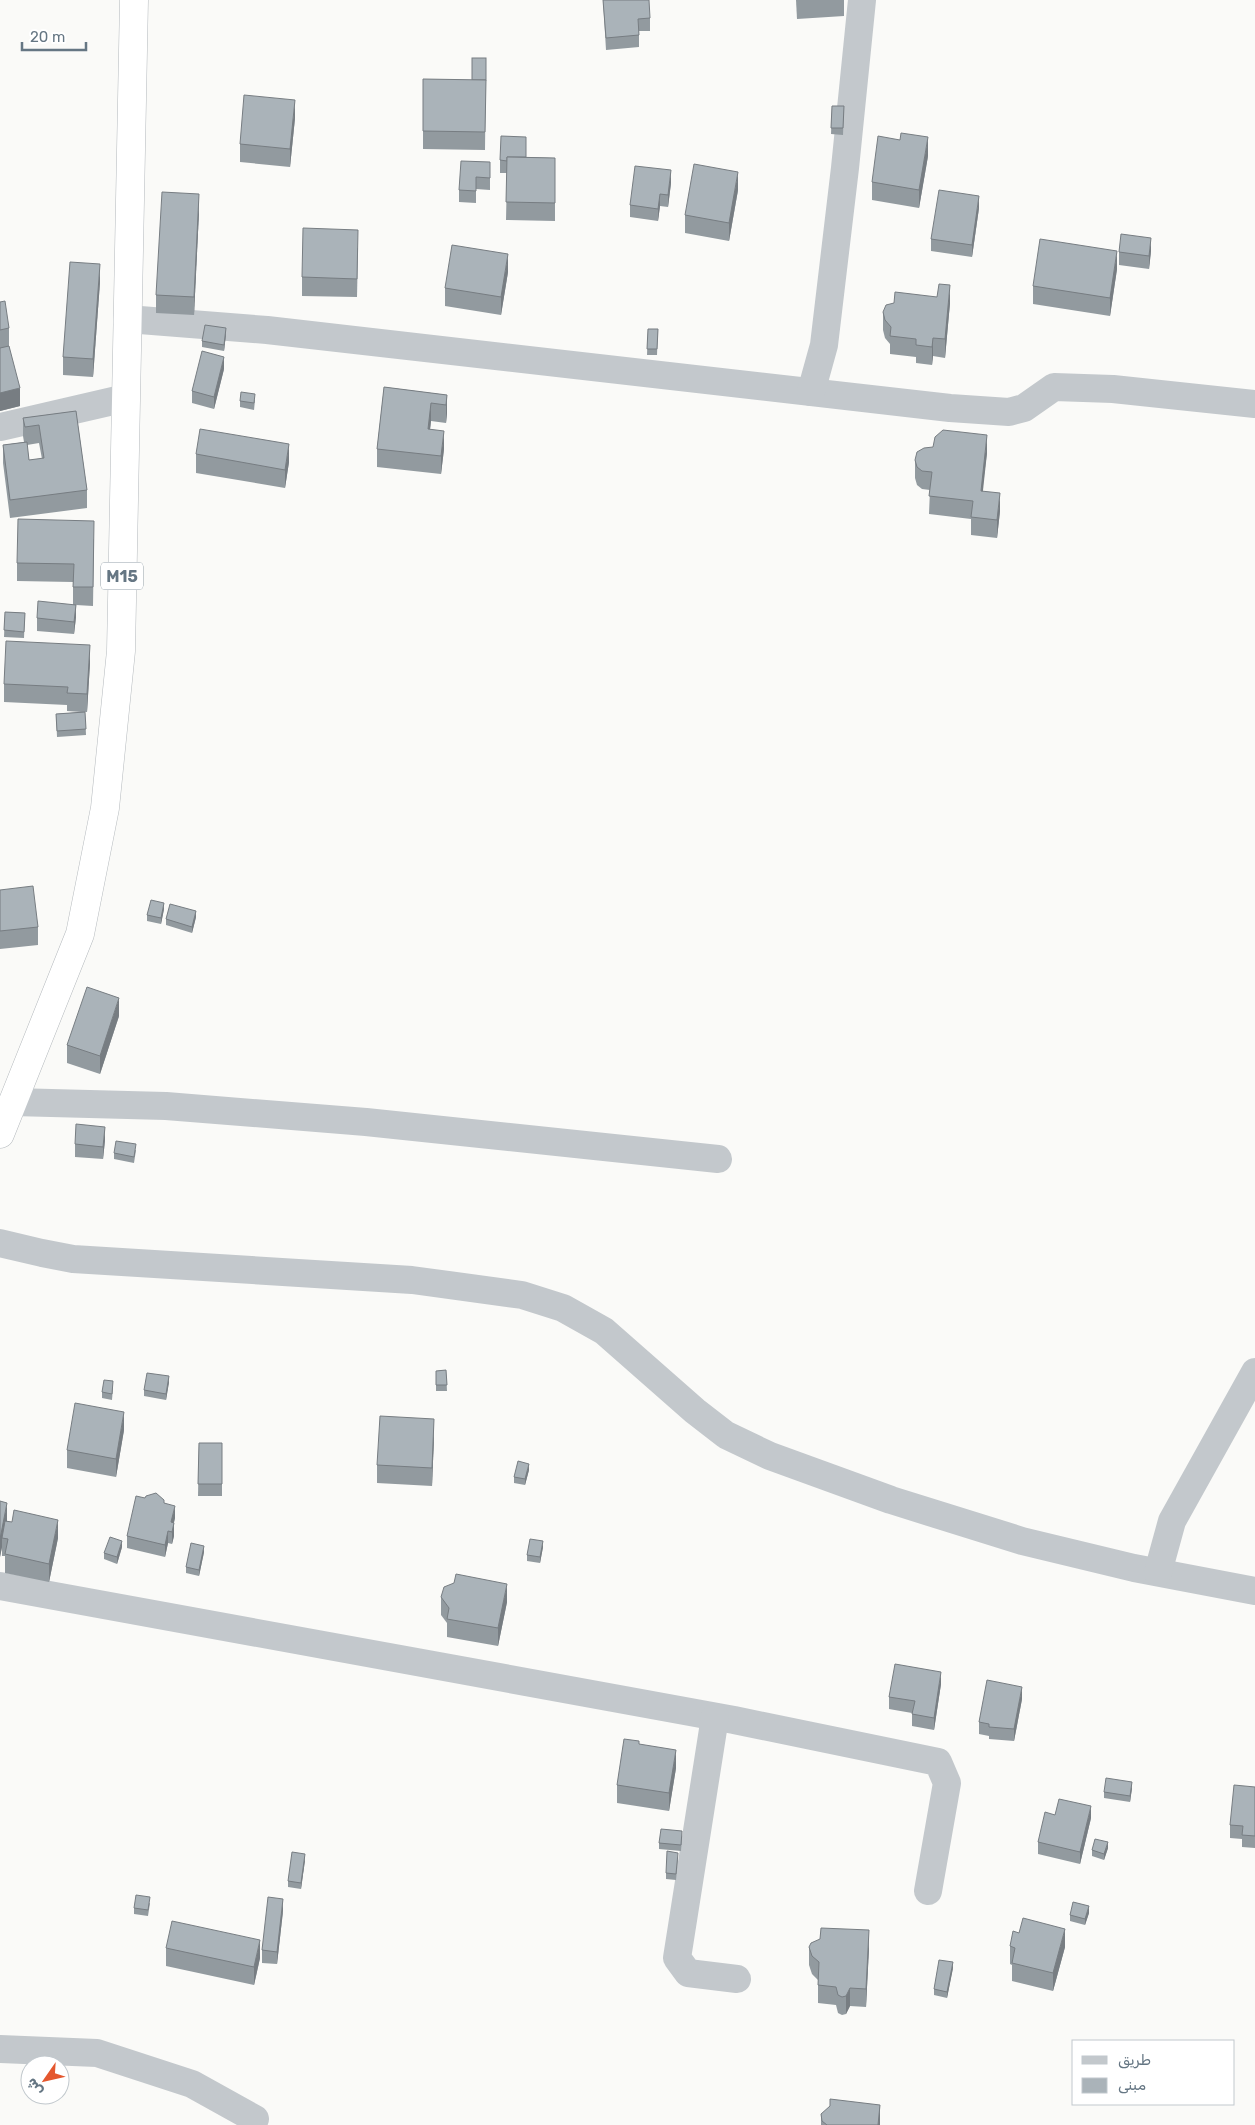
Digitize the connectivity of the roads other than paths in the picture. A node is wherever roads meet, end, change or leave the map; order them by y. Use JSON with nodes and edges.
{"nodes":[{"id":1,"x":134,"y":0,"type":"edge"},
{"id":2,"x":862,"y":0,"type":"edge"},
{"id":3,"x":127,"y":319,"type":"junction"},
{"id":4,"x":811,"y":392,"type":"junction"},
{"id":5,"x":126,"y":398,"type":"junction"},
{"id":6,"x":1255,"y":404,"type":"edge"},
{"id":7,"x":0,"y":427,"type":"edge"},
{"id":8,"x":13,"y":1102,"type":"junction"},
{"id":9,"x":0,"y":1134,"type":"edge"},
{"id":10,"x":718,"y":1160,"type":"dead end"},
{"id":11,"x":0,"y":1243,"type":"edge"},
{"id":12,"x":1255,"y":1372,"type":"edge"},
{"id":13,"x":1158,"y":1572,"type":"junction"},
{"id":14,"x":0,"y":1586,"type":"edge"},
{"id":15,"x":1255,"y":1591,"type":"edge"},
{"id":16,"x":715,"y":1717,"type":"junction"},
{"id":17,"x":928,"y":1891,"type":"dead end"},
{"id":18,"x":737,"y":1979,"type":"dead end"},
{"id":19,"x":0,"y":2049,"type":"edge"},
{"id":20,"x":255,"y":2119,"type":"dead end"}],
"edges":[{"from":1,"to":3,"type":"highway","number":"M15"},
{"from":2,"to":4,"type":"street"},
{"from":3,"to":4,"type":"street"},
{"from":3,"to":5,"type":"highway","number":"M15"},
{"from":4,"to":6,"type":"street"},
{"from":5,"to":7,"type":"street"},
{"from":5,"to":8,"type":"highway","number":"M15"},
{"from":8,"to":9,"type":"highway","number":"M15"},
{"from":8,"to":10,"type":"street"},
{"from":11,"to":13,"type":"street"},
{"from":12,"to":13,"type":"street"},
{"from":13,"to":15,"type":"street"},
{"from":14,"to":16,"type":"street"},
{"from":16,"to":17,"type":"street"},
{"from":16,"to":18,"type":"street"},
{"from":19,"to":20,"type":"street"}]}
